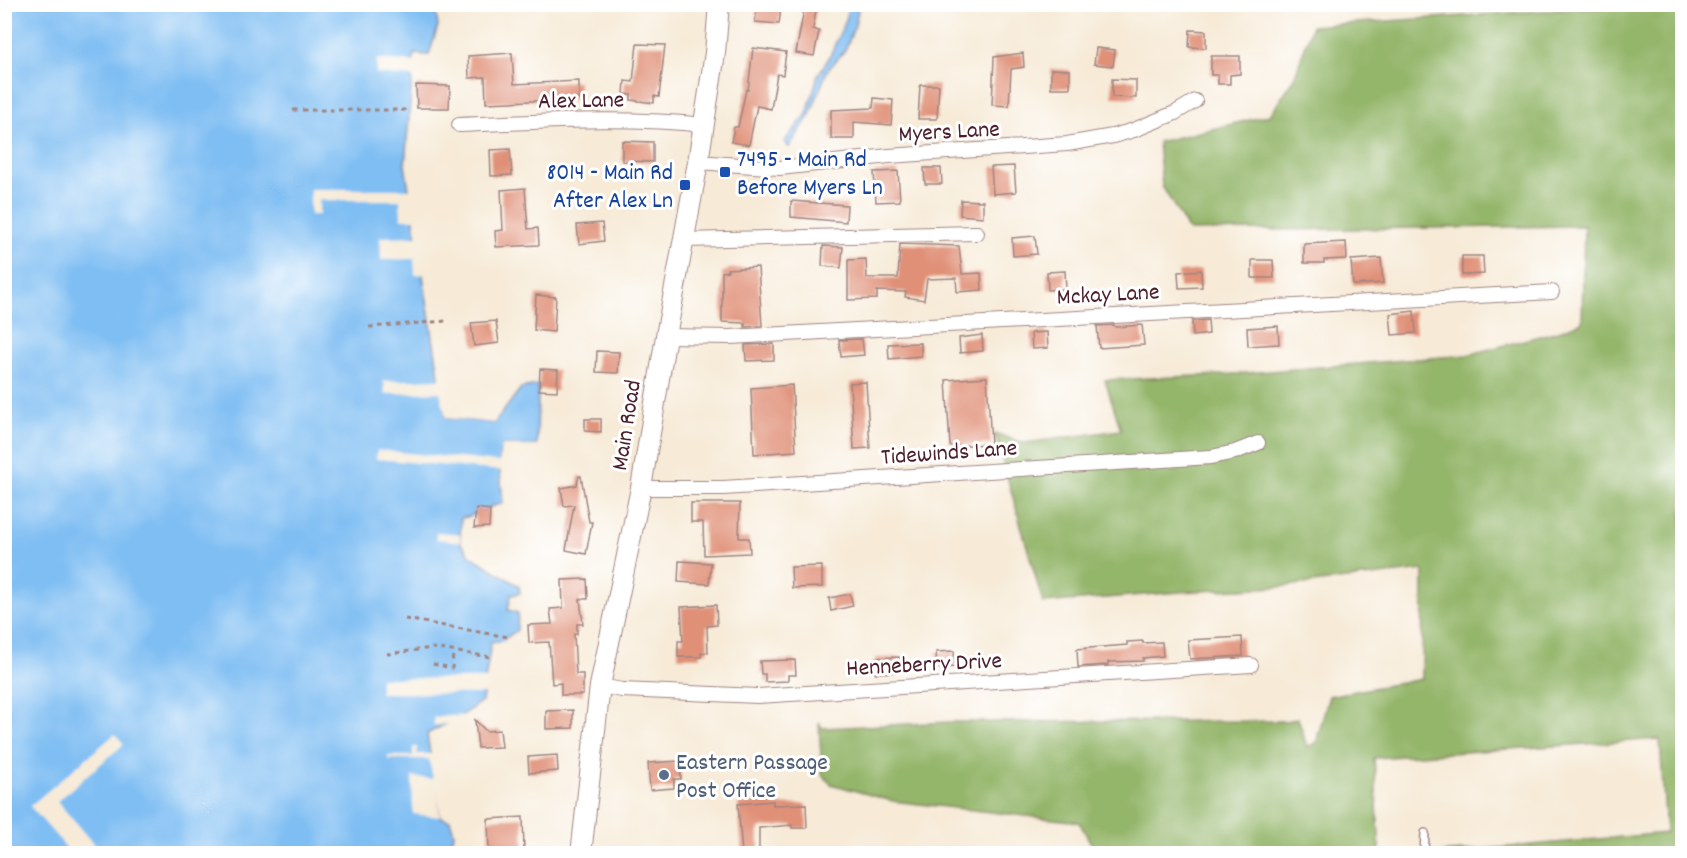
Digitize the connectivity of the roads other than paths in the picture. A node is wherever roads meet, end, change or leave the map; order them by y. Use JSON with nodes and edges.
{"nodes":[{"id":1,"x":719,"y":4,"type":"edge"},
{"id":2,"x":1195,"y":101,"type":"dead end"},
{"id":3,"x":459,"y":125,"type":"dead end"},
{"id":4,"x":705,"y":125,"type":"junction"},
{"id":5,"x":698,"y":162,"type":"junction"},
{"id":6,"x":976,"y":233,"type":"dead end"},
{"id":7,"x":683,"y":240,"type":"junction"},
{"id":8,"x":1552,"y":292,"type":"dead end"},
{"id":9,"x":666,"y":336,"type":"junction"},
{"id":10,"x":1258,"y":443,"type":"dead end"},
{"id":11,"x":641,"y":488,"type":"junction"},
{"id":12,"x":1251,"y":665,"type":"dead end"},
{"id":13,"x":600,"y":686,"type":"junction"},
{"id":14,"x":1425,"y":833,"type":"dead end"},
{"id":15,"x":581,"y":854,"type":"edge"},
{"id":16,"x":1424,"y":854,"type":"edge"}],
"edges":[{"from":1,"to":4,"type":"main road","name":"Main Road"},
{"from":2,"to":5,"type":"street","name":"Myers Lane"},
{"from":3,"to":4,"type":"street","name":"Alex Lane"},
{"from":4,"to":5,"type":"main road","name":"Main Road"},
{"from":5,"to":7,"type":"main road","name":"Main Road"},
{"from":6,"to":7,"type":"street"},
{"from":7,"to":9,"type":"main road","name":"Main Road"},
{"from":8,"to":9,"type":"street","name":"Mckay Lane"},
{"from":9,"to":11,"type":"main road","name":"Main Road"},
{"from":10,"to":11,"type":"street","name":"Tidewinds Lane"},
{"from":11,"to":13,"type":"main road","name":"Main Road"},
{"from":12,"to":13,"type":"street","name":"Henneberry Drive"},
{"from":13,"to":15,"type":"main road","name":"Main Road"},
{"from":14,"to":16,"type":"lane"}]}
